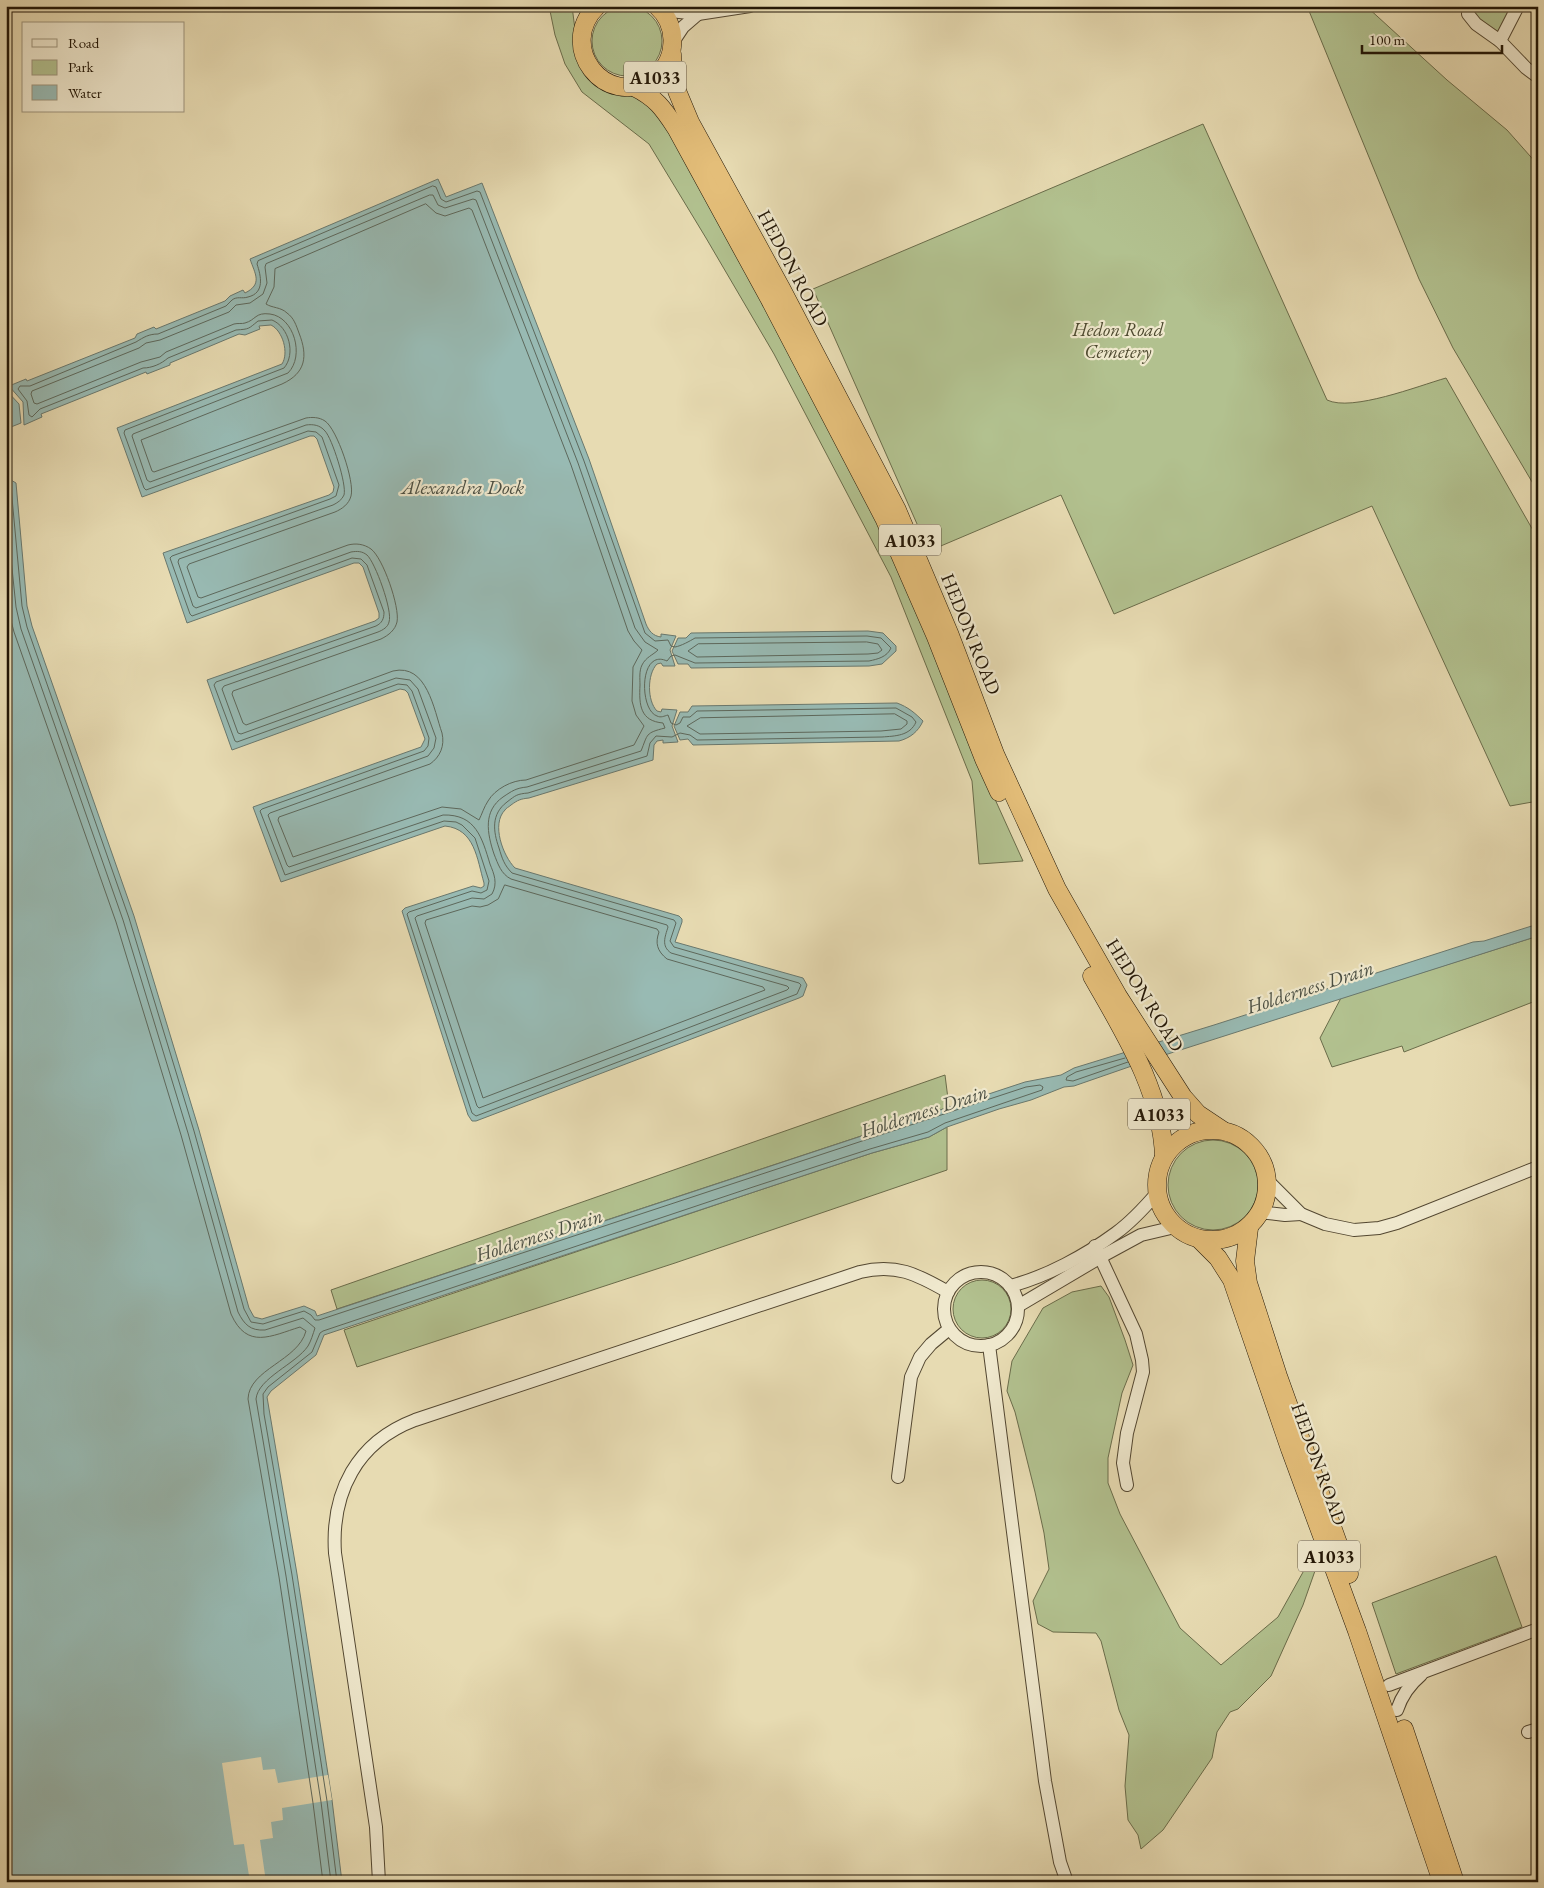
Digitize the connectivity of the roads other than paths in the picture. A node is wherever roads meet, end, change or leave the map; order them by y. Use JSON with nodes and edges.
{"nodes":[{"id":1,"x":578,"y":6,"type":"edge"},
{"id":2,"x":597,"y":6,"type":"edge"},
{"id":3,"x":750,"y":6,"type":"edge"},
{"id":4,"x":1469,"y":6,"type":"edge"},
{"id":5,"x":1518,"y":6,"type":"edge"},
{"id":6,"x":659,"y":8,"type":"edge"},
{"id":7,"x":698,"y":14,"type":"junction"},
{"id":8,"x":582,"y":32,"type":"junction"},
{"id":9,"x":1500,"y":41,"type":"junction"},
{"id":10,"x":672,"y":48,"type":"junction"},
{"id":11,"x":1538,"y":76,"type":"edge"},
{"id":12,"x":634,"y":87,"type":"junction"},
{"id":13,"x":1134,"y":1037,"type":"junction"},
{"id":14,"x":1222,"y":1130,"type":"junction"},
{"id":15,"x":1164,"y":1157,"type":"junction"},
{"id":16,"x":1538,"y":1167,"type":"edge"},
{"id":17,"x":1267,"y":1180,"type":"junction"},
{"id":18,"x":1157,"y":1193,"type":"junction"},
{"id":19,"x":1260,"y":1212,"type":"junction"},
{"id":20,"x":1301,"y":1214,"type":"junction"},
{"id":21,"x":1175,"y":1227,"type":"junction"},
{"id":22,"x":1249,"y":1228,"type":"junction"},
{"id":23,"x":1199,"y":1239,"type":"junction"},
{"id":24,"x":1098,"y":1251,"type":"junction"},
{"id":25,"x":1010,"y":1286,"type":"junction"},
{"id":26,"x":948,"y":1292,"type":"junction"},
{"id":27,"x":1018,"y":1306,"type":"junction"},
{"id":28,"x":949,"y":1329,"type":"junction"},
{"id":29,"x":989,"y":1346,"type":"junction"},
{"id":30,"x":898,"y":1477,"type":"dead end"},
{"id":31,"x":1127,"y":1485,"type":"dead end"},
{"id":32,"x":1538,"y":1629,"type":"edge"},
{"id":33,"x":1425,"y":1672,"type":"junction"},
{"id":34,"x":1389,"y":1685,"type":"junction"},
{"id":35,"x":1397,"y":1710,"type":"junction"},
{"id":36,"x":379,"y":1882,"type":"edge"},
{"id":37,"x":1066,"y":1882,"type":"edge"},
{"id":38,"x":1442,"y":1882,"type":"edge"},
{"id":39,"x":1455,"y":1882,"type":"edge"}],
"edges":[{"from":1,"to":8,"type":"highway"},
{"from":2,"to":8,"type":"highway"},
{"from":3,"to":7,"type":"street"},
{"from":4,"to":9,"type":"street"},
{"from":5,"to":9,"type":"street"},
{"from":6,"to":7,"type":"street"},
{"from":6,"to":10,"type":"highway","number":"A1033"},
{"from":7,"to":10,"type":"street"},
{"from":8,"to":12,"type":"highway","number":"A1033"},
{"from":9,"to":11,"type":"street"},
{"from":10,"to":12,"type":"highway","number":"A1033"},
{"from":10,"to":13,"type":"highway","name":"HEDON ROAD","number":"A1033"},
{"from":12,"to":13,"type":"highway","name":"HEDON ROAD","number":"A1033"},
{"from":13,"to":14,"type":"highway","name":"HEDON ROAD","number":"A1033"},
{"from":13,"to":15,"type":"highway","name":"HEDON ROAD","number":"A1033"},
{"from":14,"to":15,"type":"highway","number":"A1033"},
{"from":14,"to":17,"type":"highway","number":"A1033"},
{"from":15,"to":18,"type":"highway","number":"A1033"},
{"from":16,"to":20,"type":"street"},
{"from":17,"to":19,"type":"highway","number":"A1033"},
{"from":17,"to":20,"type":"street"},
{"from":18,"to":21,"type":"highway","number":"A1033"},
{"from":18,"to":24,"type":"street"},
{"from":19,"to":20,"type":"street"},
{"from":19,"to":22,"type":"highway","number":"A1033"},
{"from":21,"to":23,"type":"highway","number":"A1033"},
{"from":21,"to":24,"type":"street"},
{"from":22,"to":23,"type":"highway","number":"A1033"},
{"from":22,"to":34,"type":"highway","name":"HEDON ROAD","number":"A1033"},
{"from":23,"to":38,"type":"highway","name":"HEDON ROAD","number":"A1033"},
{"from":24,"to":25,"type":"street"},
{"from":24,"to":27,"type":"street"},
{"from":24,"to":31,"type":"street"},
{"from":25,"to":26,"type":"street"},
{"from":25,"to":27,"type":"street"},
{"from":26,"to":28,"type":"street"},
{"from":26,"to":36,"type":"street"},
{"from":27,"to":29,"type":"street"},
{"from":28,"to":29,"type":"street"},
{"from":28,"to":30,"type":"street"},
{"from":29,"to":37,"type":"street"},
{"from":32,"to":33,"type":"street"},
{"from":33,"to":34,"type":"street"},
{"from":33,"to":35,"type":"street"},
{"from":34,"to":35,"type":"highway","name":"HEDON ROAD","number":"A1033"},
{"from":35,"to":39,"type":"highway","name":"HEDON ROAD","number":"A1033"}]}
